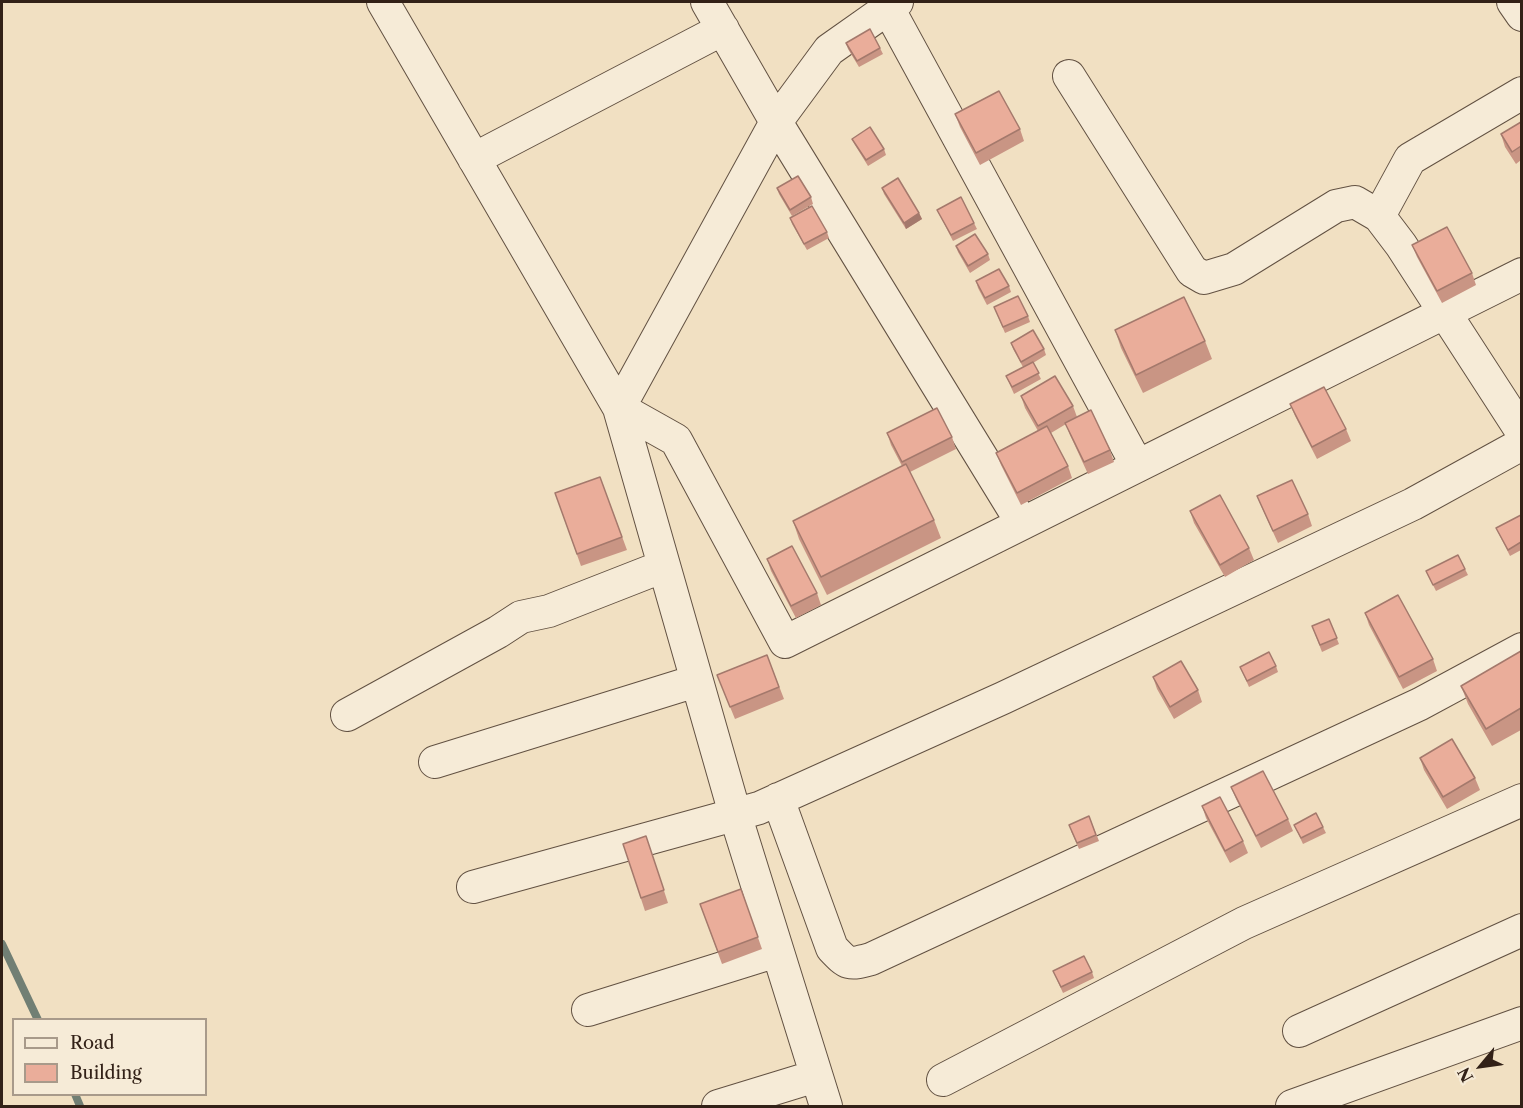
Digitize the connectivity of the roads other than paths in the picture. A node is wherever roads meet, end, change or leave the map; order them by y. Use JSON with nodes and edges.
{"nodes":[{"id":1,"x":383,"y":2,"type":"edge"},
{"id":2,"x":707,"y":2,"type":"edge"},
{"id":3,"x":1513,"y":2,"type":"edge"},
{"id":4,"x":892,"y":5,"type":"edge"},
{"id":5,"x":1521,"y":15,"type":"edge"},
{"id":6,"x":723,"y":29,"type":"junction"},
{"id":7,"x":1069,"y":76,"type":"dead end"},
{"id":8,"x":1521,"y":93,"type":"edge"},
{"id":9,"x":776,"y":122,"type":"junction"},
{"id":10,"x":474,"y":159,"type":"junction"},
{"id":11,"x":1378,"y":216,"type":"junction"},
{"id":12,"x":1521,"y":274,"type":"edge"},
{"id":13,"x":1443,"y":312,"type":"junction"},
{"id":14,"x":619,"y":408,"type":"junction"},
{"id":15,"x":1521,"y":432,"type":"edge"},
{"id":16,"x":1521,"y":444,"type":"edge"},
{"id":17,"x":1137,"y":465,"type":"junction"},
{"id":18,"x":1022,"y":523,"type":"junction"},
{"id":19,"x":664,"y":566,"type":"junction"},
{"id":20,"x":1521,"y":649,"type":"edge"},
{"id":21,"x":696,"y":681,"type":"junction"},
{"id":22,"x":347,"y":715,"type":"dead end"},
{"id":23,"x":435,"y":762,"type":"dead end"},
{"id":24,"x":778,"y":799,"type":"junction"},
{"id":25,"x":1521,"y":800,"type":"edge"},
{"id":26,"x":735,"y":814,"type":"junction"},
{"id":27,"x":473,"y":887,"type":"dead end"},
{"id":28,"x":1521,"y":930,"type":"edge"},
{"id":29,"x":777,"y":951,"type":"junction"},
{"id":30,"x":588,"y":1010,"type":"dead end"},
{"id":31,"x":1521,"y":1023,"type":"edge"},
{"id":32,"x":1299,"y":1031,"type":"dead end"},
{"id":33,"x":816,"y":1076,"type":"junction"},
{"id":34,"x":943,"y":1080,"type":"dead end"},
{"id":35,"x":718,"y":1107,"type":"edge"},
{"id":36,"x":826,"y":1107,"type":"edge"},
{"id":37,"x":1292,"y":1107,"type":"edge"}],
"edges":[{"from":1,"to":10,"type":"street"},
{"from":2,"to":6,"type":"street"},
{"from":3,"to":5,"type":"street"},
{"from":4,"to":9,"type":"street"},
{"from":4,"to":17,"type":"street"},
{"from":6,"to":9,"type":"street"},
{"from":6,"to":10,"type":"street"},
{"from":7,"to":11,"type":"street"},
{"from":8,"to":11,"type":"street"},
{"from":9,"to":14,"type":"street"},
{"from":9,"to":18,"type":"street"},
{"from":10,"to":14,"type":"street"},
{"from":11,"to":13,"type":"street"},
{"from":12,"to":13,"type":"street"},
{"from":13,"to":15,"type":"street"},
{"from":13,"to":17,"type":"street"},
{"from":14,"to":18,"type":"street"},
{"from":14,"to":19,"type":"street"},
{"from":16,"to":24,"type":"street"},
{"from":17,"to":18,"type":"street"},
{"from":19,"to":21,"type":"street"},
{"from":19,"to":22,"type":"street"},
{"from":20,"to":24,"type":"street"},
{"from":21,"to":23,"type":"street"},
{"from":21,"to":26,"type":"street"},
{"from":24,"to":26,"type":"street"},
{"from":25,"to":34,"type":"street"},
{"from":26,"to":27,"type":"street"},
{"from":26,"to":29,"type":"street"},
{"from":28,"to":32,"type":"street"},
{"from":29,"to":30,"type":"street"},
{"from":29,"to":33,"type":"street"},
{"from":31,"to":37,"type":"street"},
{"from":33,"to":35,"type":"street"},
{"from":33,"to":36,"type":"street"}]}
